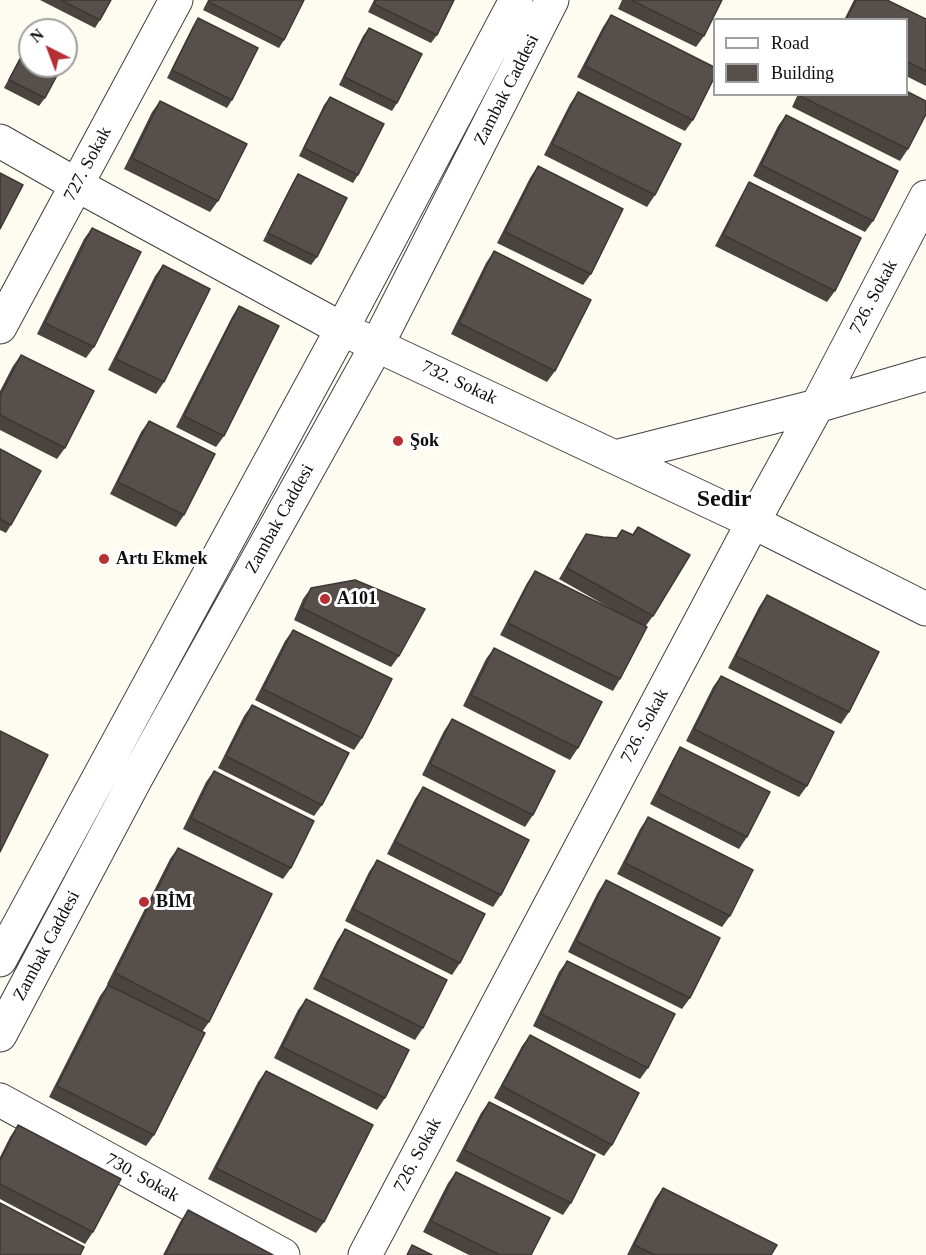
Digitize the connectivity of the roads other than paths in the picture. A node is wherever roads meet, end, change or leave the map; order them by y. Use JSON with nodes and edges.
{"nodes":[{"id":1,"x":176,"y":0,"type":"edge"},
{"id":2,"x":516,"y":0,"type":"edge"},
{"id":3,"x":552,"y":0,"type":"edge"},
{"id":4,"x":0,"y":141,"type":"edge"},
{"id":5,"x":77,"y":185,"type":"junction"},
{"id":6,"x":926,"y":197,"type":"edge"},
{"id":7,"x":0,"y":327,"type":"edge"},
{"id":8,"x":342,"y":329,"type":"junction"},
{"id":9,"x":377,"y":345,"type":"junction"},
{"id":10,"x":926,"y":375,"type":"edge"},
{"id":11,"x":817,"y":406,"type":"junction"},
{"id":12,"x":615,"y":457,"type":"junction"},
{"id":13,"x":753,"y":522,"type":"junction"},
{"id":14,"x":926,"y":609,"type":"edge"},
{"id":15,"x":0,"y":960,"type":"edge"},
{"id":16,"x":0,"y":1035,"type":"edge"},
{"id":17,"x":0,"y":1101,"type":"edge"},
{"id":18,"x":283,"y":1255,"type":"edge"},
{"id":19,"x":365,"y":1255,"type":"edge"}],
"edges":[{"from":1,"to":5,"type":"street","name":"727. Sokak"},
{"from":2,"to":8,"type":"street","name":"Zambak Caddesi"},
{"from":3,"to":9,"type":"street","name":"Zambak Caddesi"},
{"from":4,"to":5,"type":"street","name":"732. Sokak"},
{"from":5,"to":7,"type":"street","name":"727. Sokak"},
{"from":5,"to":8,"type":"street","name":"732. Sokak"},
{"from":6,"to":11,"type":"street","name":"726. Sokak"},
{"from":8,"to":9,"type":"street","name":"732. Sokak"},
{"from":8,"to":15,"type":"street","name":"Zambak Caddesi"},
{"from":9,"to":12,"type":"street","name":"732. Sokak"},
{"from":9,"to":16,"type":"street","name":"Zambak Caddesi"},
{"from":10,"to":11,"type":"street"},
{"from":11,"to":12,"type":"street"},
{"from":11,"to":13,"type":"street","name":"726. Sokak"},
{"from":12,"to":13,"type":"street","name":"732. Sokak"},
{"from":13,"to":14,"type":"street","name":"732. Sokak"},
{"from":13,"to":19,"type":"street","name":"726. Sokak"},
{"from":17,"to":18,"type":"street","name":"730. Sokak"}]}
